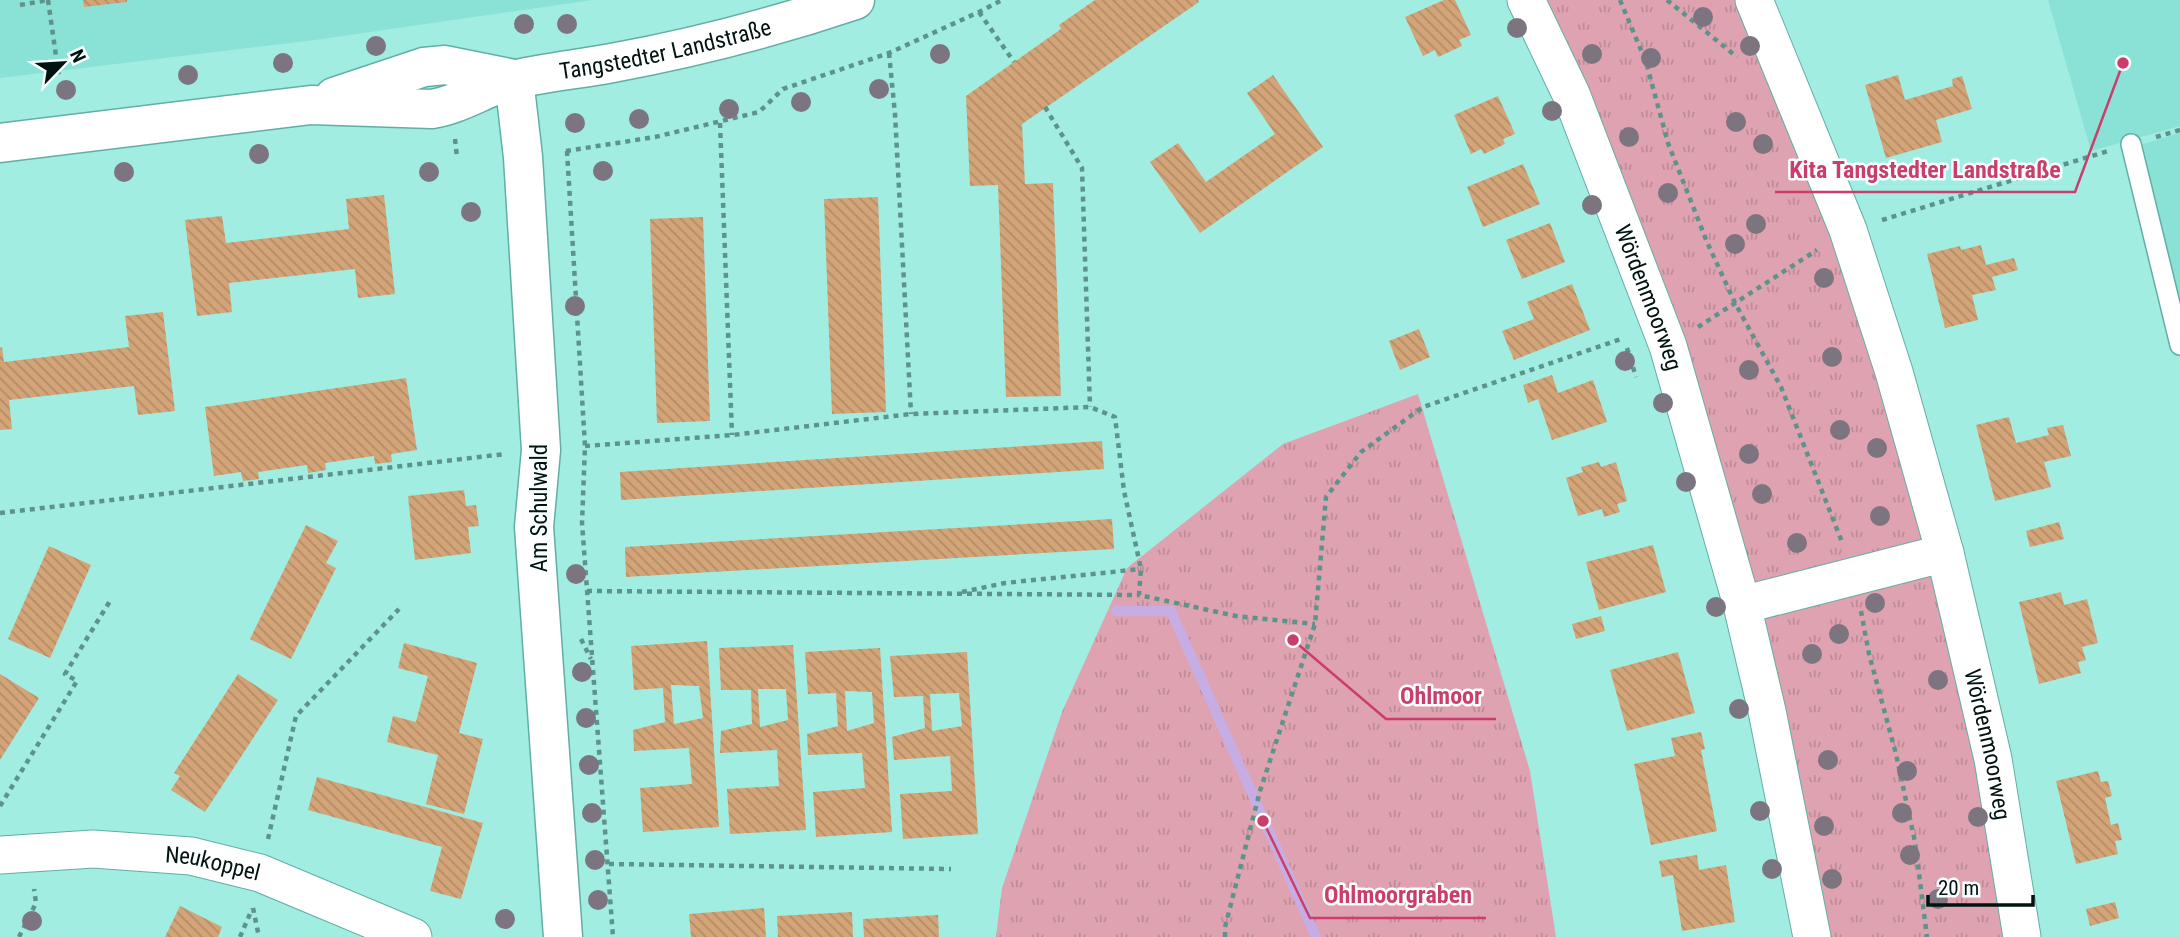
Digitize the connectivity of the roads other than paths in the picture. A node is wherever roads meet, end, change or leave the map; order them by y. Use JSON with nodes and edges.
{"nodes":[{"id":1,"x":855,"y":0,"type":"edge"},
{"id":2,"x":1526,"y":0,"type":"edge"},
{"id":3,"x":1754,"y":0,"type":"edge"},
{"id":4,"x":514,"y":79,"type":"junction"},
{"id":5,"x":0,"y":143,"type":"edge"},
{"id":6,"x":2131,"y":144,"type":"road end"},
{"id":7,"x":2180,"y":345,"type":"edge"},
{"id":8,"x":1945,"y":553,"type":"junction"},
{"id":9,"x":1742,"y":605,"type":"junction"},
{"id":10,"x":14,"y":854,"type":"edge"},
{"id":11,"x":413,"y":937,"type":"edge"},
{"id":12,"x":563,"y":937,"type":"edge"},
{"id":13,"x":1812,"y":937,"type":"edge"},
{"id":14,"x":2022,"y":937,"type":"edge"}],
"edges":[{"from":1,"to":4,"type":"street","name":"Tangstedter Landstraße"},
{"from":2,"to":9,"type":"street","name":"Wördenmoorweg"},
{"from":3,"to":8,"type":"street","name":"Wördenmoorweg"},
{"from":4,"to":5,"type":"street","name":"Tangstedter Landstraße"},
{"from":4,"to":12,"type":"street","name":"Am Schulwald"},
{"from":6,"to":7,"type":"lane"},
{"from":8,"to":9,"type":"street"},
{"from":8,"to":14,"type":"street","name":"Wördenmoorweg"},
{"from":9,"to":13,"type":"street","name":"Wördenmoorweg"},
{"from":10,"to":11,"type":"street","name":"Neukoppel"}]}
